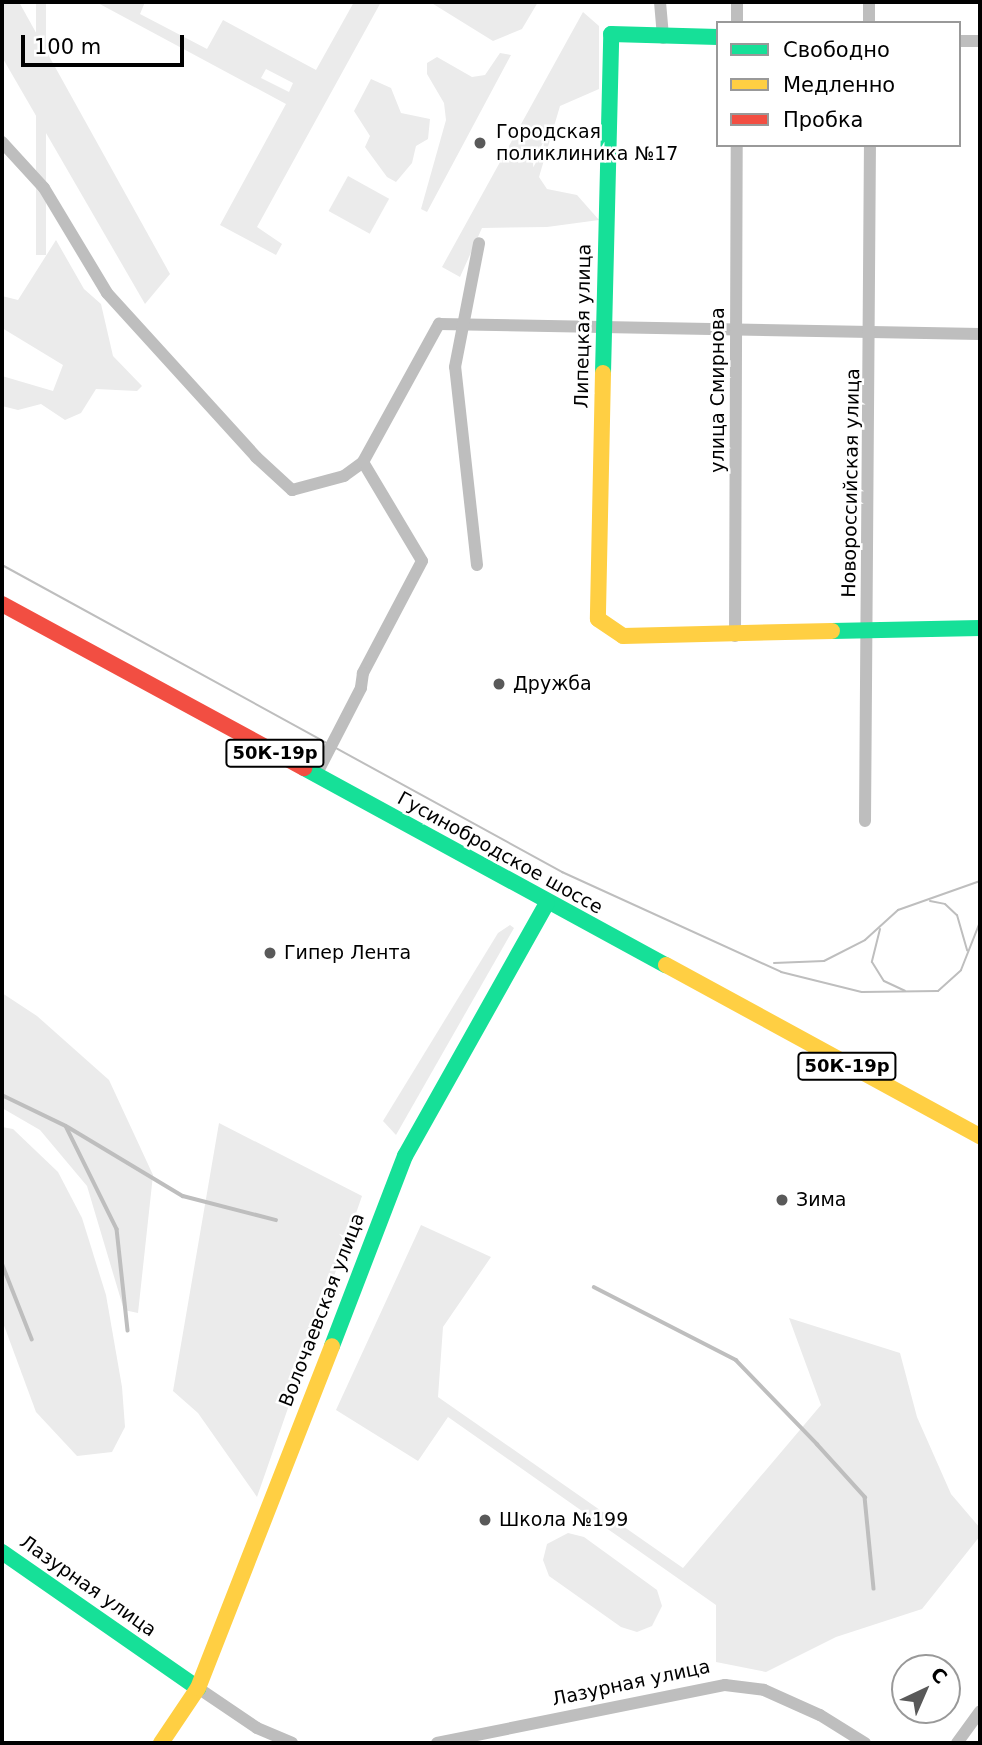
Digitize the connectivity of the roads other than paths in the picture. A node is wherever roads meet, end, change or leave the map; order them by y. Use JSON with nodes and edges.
{"nodes":[{"id":1,"x":660,"y":2,"type":"edge"},
{"id":2,"x":737,"y":2,"type":"edge"},
{"id":3,"x":869,"y":2,"type":"edge"},
{"id":4,"x":737,"y":21,"type":"edge"},
{"id":5,"x":869,"y":21,"type":"edge"},
{"id":6,"x":716,"y":37,"type":"edge"},
{"id":7,"x":663,"y":38,"type":"junction"},
{"id":8,"x":961,"y":41,"type":"edge"},
{"id":9,"x":980,"y":41,"type":"edge"},
{"id":10,"x":2,"y":142,"type":"edge"},
{"id":11,"x":737,"y":147,"type":"edge"},
{"id":12,"x":870,"y":147,"type":"edge"},
{"id":13,"x":479,"y":243,"type":"dead end"},
{"id":14,"x":460,"y":323,"type":"junction"},
{"id":15,"x":738,"y":329,"type":"junction"},
{"id":16,"x":605,"y":330,"type":"junction"},
{"id":17,"x":872,"y":332,"type":"junction"},
{"id":18,"x":980,"y":334,"type":"edge"},
{"id":19,"x":363,"y":461,"type":"junction"},
{"id":20,"x":477,"y":565,"type":"dead end"},
{"id":21,"x":2,"y":604,"type":"edge"},
{"id":22,"x":980,"y":628,"type":"edge"},
{"id":23,"x":868,"y":629,"type":"junction"},
{"id":24,"x":735,"y":636,"type":"junction"},
{"id":25,"x":316,"y":775,"type":"junction"},
{"id":26,"x":865,"y":821,"type":"dead end"},
{"id":27,"x":547,"y":903,"type":"junction"},
{"id":28,"x":980,"y":1136,"type":"edge"},
{"id":29,"x":2,"y":1552,"type":"edge"},
{"id":30,"x":198,"y":1688,"type":"junction"},
{"id":31,"x":980,"y":1712,"type":"edge"},
{"id":32,"x":161,"y":1743,"type":"edge"},
{"id":33,"x":292,"y":1743,"type":"edge"},
{"id":34,"x":437,"y":1743,"type":"edge"},
{"id":35,"x":865,"y":1743,"type":"edge"},
{"id":36,"x":957,"y":1743,"type":"edge"}],
"edges":[{"from":1,"to":7,"type":"street"},
{"from":2,"to":4,"type":"street"},
{"from":3,"to":5,"type":"street"},
{"from":6,"to":7,"type":"street"},
{"from":7,"to":16,"type":"street","name":"Липецкая улица"},
{"from":8,"to":9,"type":"street"},
{"from":10,"to":19,"type":"street"},
{"from":11,"to":15,"type":"street","name":"улица Смирнова"},
{"from":12,"to":17,"type":"street","name":"Новороссийская улица"},
{"from":13,"to":14,"type":"street"},
{"from":14,"to":16,"type":"street"},
{"from":14,"to":19,"type":"street"},
{"from":14,"to":20,"type":"street"},
{"from":15,"to":16,"type":"street"},
{"from":15,"to":17,"type":"street"},
{"from":15,"to":24,"type":"street","name":"улица Смирнова"},
{"from":16,"to":24,"type":"street","name":"Липецкая улица"},
{"from":17,"to":18,"type":"street"},
{"from":17,"to":23,"type":"street","name":"Новороссийская улица"},
{"from":19,"to":25,"type":"street"},
{"from":21,"to":25,"type":"street","name":"Гусинобродское шоссе","number":"50К-19р"},
{"from":22,"to":23,"type":"street"},
{"from":23,"to":24,"type":"street"},
{"from":23,"to":26,"type":"street","name":"Новороссийская улица"},
{"from":25,"to":27,"type":"street","name":"Гусинобродское шоссе","number":"50К-19р"},
{"from":27,"to":28,"type":"street","name":"Гусинобродское шоссе","number":"50К-19р"},
{"from":27,"to":30,"type":"street","name":"Волочаевская улица"},
{"from":29,"to":30,"type":"street","name":"Лазурная улица"},
{"from":30,"to":32,"type":"street","name":"Волочаевская улица"},
{"from":30,"to":33,"type":"street","name":"Лазурная улица"},
{"from":31,"to":36,"type":"street"},
{"from":34,"to":35,"type":"street","name":"Лазурная улица"}]}
